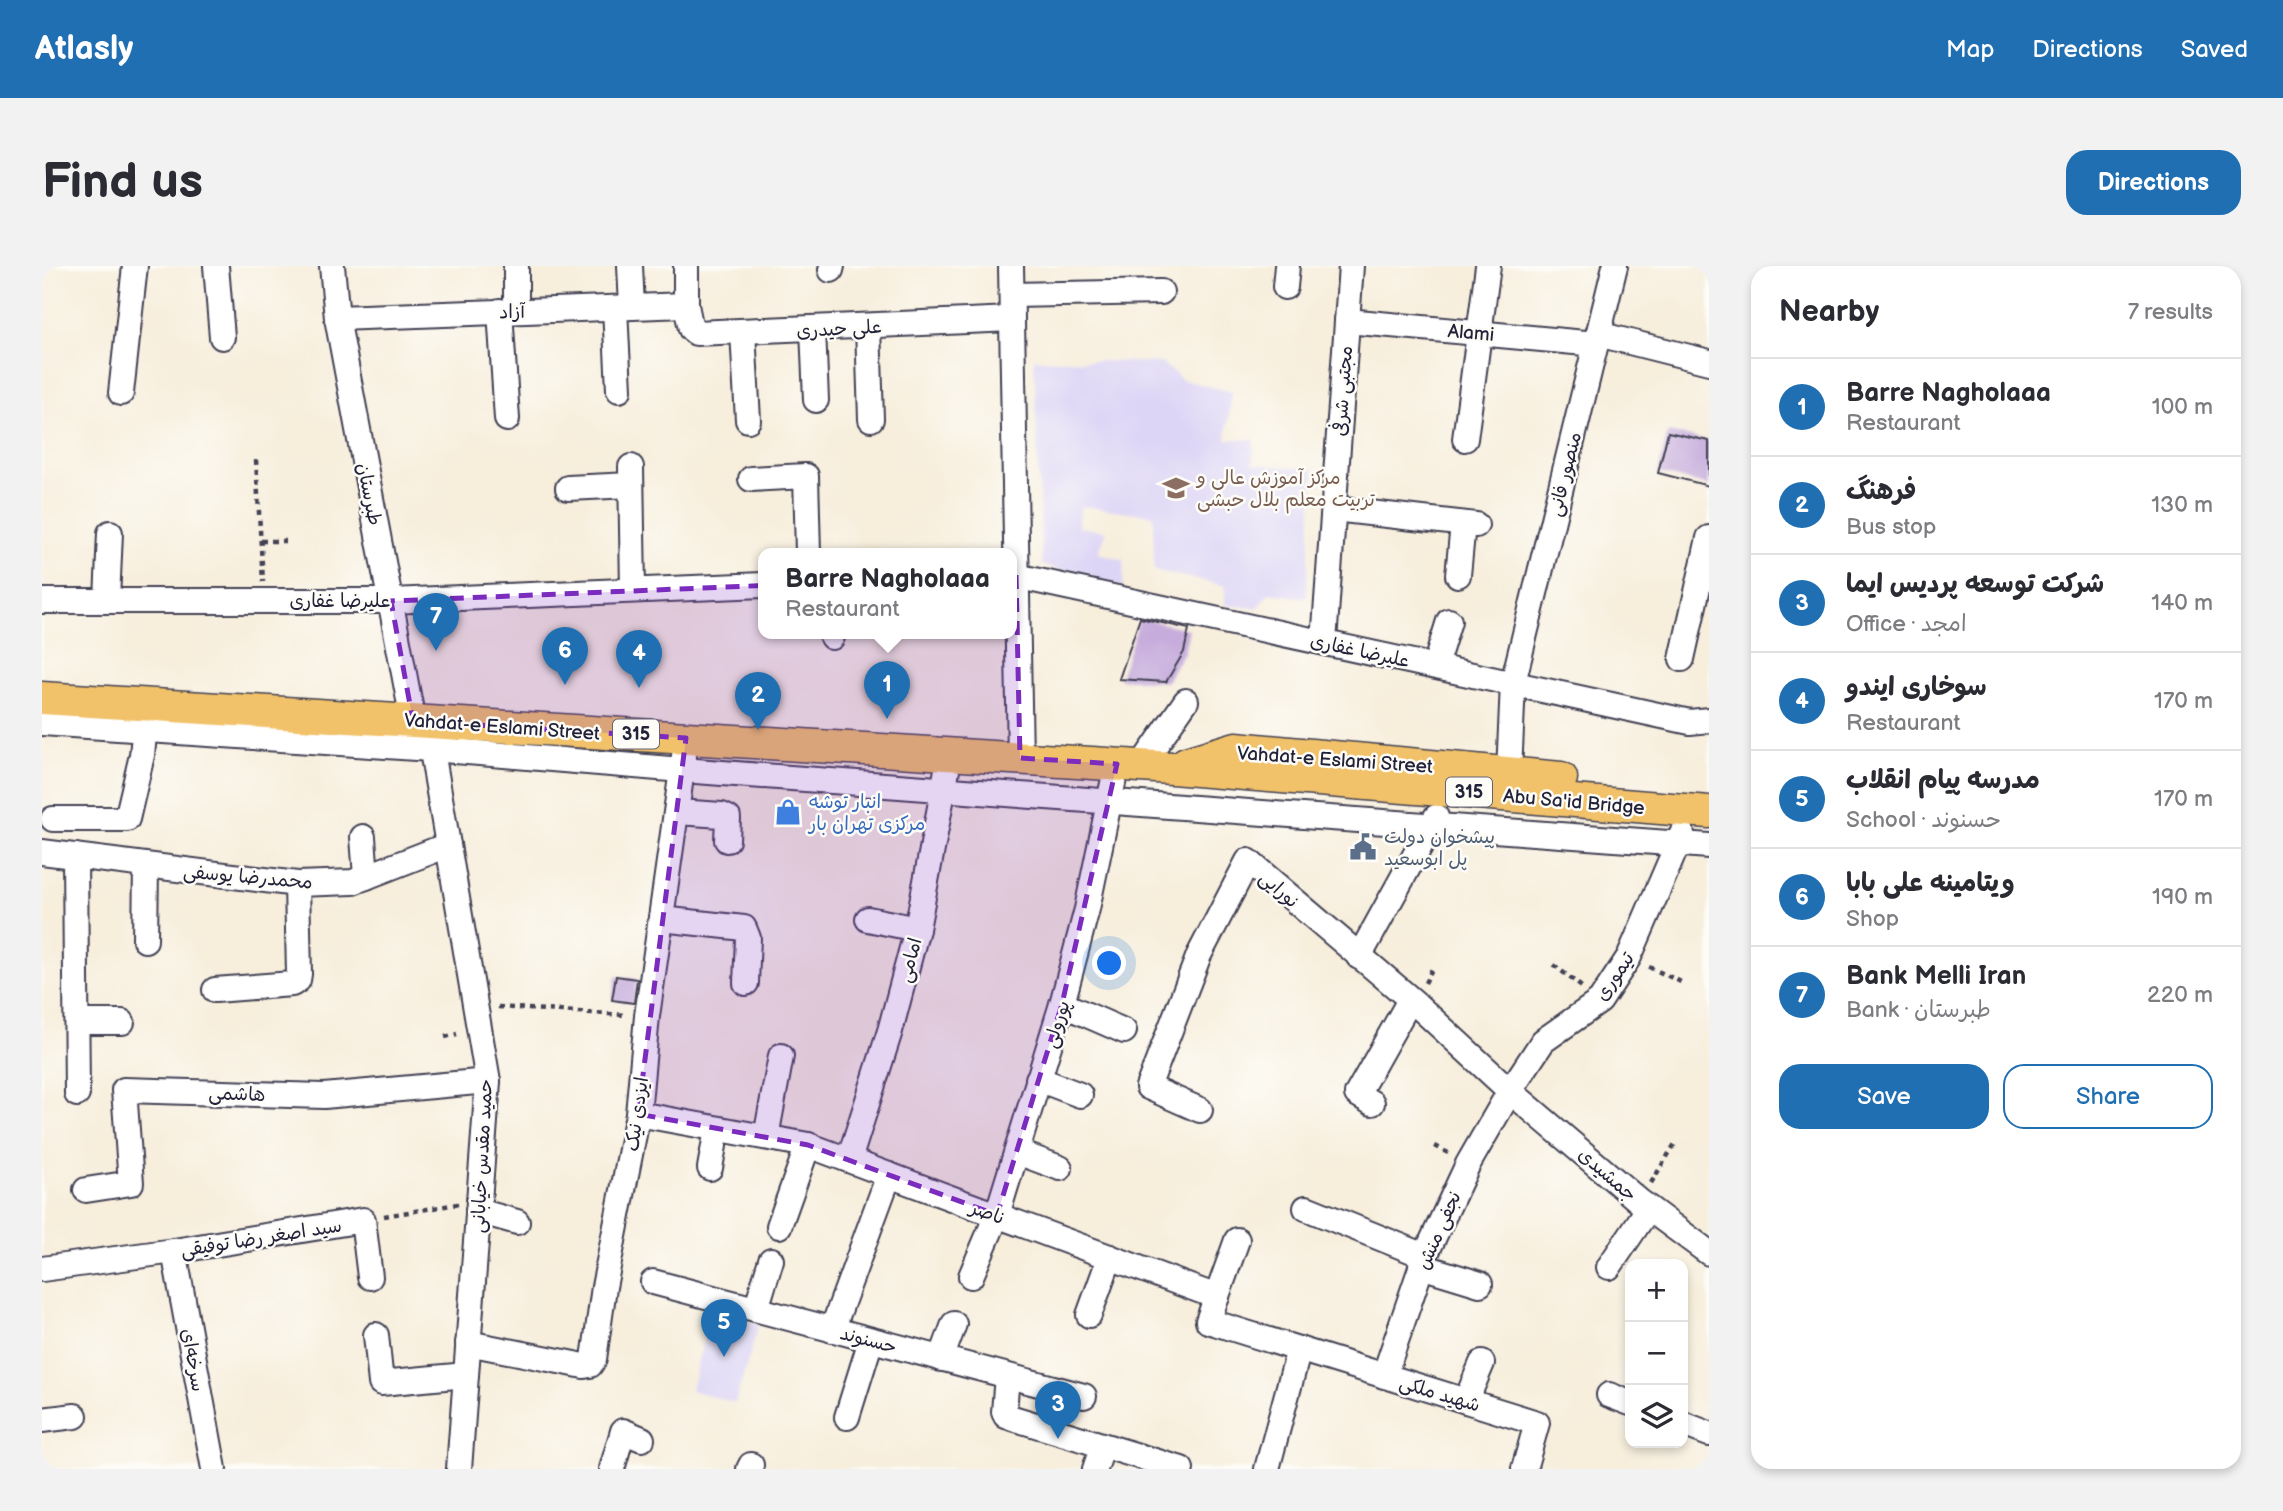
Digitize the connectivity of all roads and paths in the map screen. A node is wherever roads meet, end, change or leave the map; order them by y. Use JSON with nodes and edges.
{"nodes":[{"id":1,"x":135,"y":266,"type":"edge"},
{"id":2,"x":216,"y":266,"type":"edge"},
{"id":3,"x":332,"y":266,"type":"edge"},
{"id":4,"x":516,"y":266,"type":"edge"},
{"id":5,"x":630,"y":266,"type":"edge"},
{"id":6,"x":686,"y":266,"type":"edge"},
{"id":7,"x":1011,"y":266,"type":"edge"},
{"id":8,"x":1351,"y":266,"type":"edge"},
{"id":9,"x":1488,"y":266,"type":"edge"},
{"id":10,"x":1615,"y":266,"type":"edge"},
{"id":11,"x":1161,"y":292,"type":"dead end"},
{"id":12,"x":686,"y":305,"type":"junction"},
{"id":13,"x":623,"y":307,"type":"junction"},
{"id":14,"x":1012,"y":307,"type":"junction"},
{"id":15,"x":508,"y":311,"type":"junction"},
{"id":16,"x":337,"y":318,"type":"junction"},
{"id":17,"x":1347,"y":321,"type":"junction"},
{"id":18,"x":868,"y":326,"type":"junction"},
{"id":19,"x":813,"y":329,"type":"junction"},
{"id":20,"x":743,"y":332,"type":"junction"},
{"id":21,"x":1480,"y":333,"type":"junction"},
{"id":22,"x":222,"y":337,"type":"dead end"},
{"id":23,"x":1597,"y":339,"type":"junction"},
{"id":24,"x":1709,"y":362,"type":"edge"},
{"id":25,"x":619,"y":390,"type":"dead end"},
{"id":26,"x":121,"y":393,"type":"dead end"},
{"id":27,"x":816,"y":400,"type":"dead end"},
{"id":28,"x":507,"y":419,"type":"dead end"},
{"id":29,"x":871,"y":419,"type":"dead end"},
{"id":30,"x":748,"y":420,"type":"dead end"},
{"id":31,"x":1465,"y":439,"type":"dead end"},
{"id":32,"x":256,"y":460,"type":"dead end"},
{"id":33,"x":751,"y":479,"type":"dead end"},
{"id":34,"x":568,"y":488,"type":"dead end"},
{"id":35,"x":1334,"y":509,"type":"junction"},
{"id":36,"x":110,"y":533,"type":"dead end"},
{"id":37,"x":1709,"y":538,"type":"edge"},
{"id":38,"x":261,"y":541,"type":"junction"},
{"id":39,"x":290,"y":541,"type":"dead end"},
{"id":40,"x":808,"y":548,"type":"edge"},
{"id":41,"x":1014,"y":548,"type":"edge"},
{"id":42,"x":1458,"y":575,"type":"dead end"},
{"id":43,"x":1017,"y":576,"type":"edge"},
{"id":44,"x":758,"y":585,"type":"edge"},
{"id":45,"x":633,"y":590,"type":"junction"},
{"id":46,"x":107,"y":600,"type":"junction"},
{"id":47,"x":264,"y":600,"type":"junction"},
{"id":48,"x":42,"y":601,"type":"edge"},
{"id":49,"x":391,"y":601,"type":"junction"},
{"id":50,"x":1449,"y":621,"type":"dead end"},
{"id":51,"x":1016,"y":639,"type":"edge"},
{"id":52,"x":1324,"y":642,"type":"junction"},
{"id":53,"x":1682,"y":659,"type":"dead end"},
{"id":54,"x":1435,"y":666,"type":"junction"},
{"id":55,"x":1513,"y":683,"type":"junction"},
{"id":56,"x":42,"y":698,"type":"edge"},
{"id":57,"x":1186,"y":701,"type":"dead end"},
{"id":58,"x":146,"y":717,"type":"junction"},
{"id":59,"x":1709,"y":720,"type":"edge"},
{"id":60,"x":42,"y":723,"type":"edge"},
{"id":61,"x":424,"y":730,"type":"junction"},
{"id":62,"x":686,"y":738,"type":"junction"},
{"id":63,"x":950,"y":754,"type":"junction"},
{"id":64,"x":1020,"y":758,"type":"junction"},
{"id":65,"x":1143,"y":766,"type":"junction"},
{"id":66,"x":682,"y":770,"type":"junction"},
{"id":67,"x":1229,"y":773,"type":"joint"},
{"id":68,"x":1508,"y":773,"type":"junction"},
{"id":69,"x":944,"y":790,"type":"junction"},
{"id":70,"x":1709,"y":792,"type":"edge"},
{"id":71,"x":1109,"y":803,"type":"junction"},
{"id":72,"x":1259,"y":804,"type":"dead end"},
{"id":73,"x":677,"y":812,"type":"junction"},
{"id":74,"x":1709,"y":812,"type":"edge"},
{"id":75,"x":53,"y":819,"type":"dead end"},
{"id":76,"x":1434,"y":821,"type":"junction"},
{"id":77,"x":1709,"y":836,"type":"edge"},
{"id":78,"x":363,"y":837,"type":"dead end"},
{"id":79,"x":1680,"y":839,"type":"junction"},
{"id":80,"x":727,"y":840,"type":"dead end"},
{"id":81,"x":448,"y":845,"type":"junction"},
{"id":82,"x":1709,"y":846,"type":"edge"},
{"id":83,"x":42,"y":852,"type":"edge"},
{"id":84,"x":75,"y":856,"type":"junction"},
{"id":85,"x":146,"y":866,"type":"junction"},
{"id":86,"x":366,"y":877,"type":"junction"},
{"id":87,"x":297,"y":884,"type":"junction"},
{"id":88,"x":661,"y":919,"type":"junction"},
{"id":89,"x":867,"y":919,"type":"dead end"},
{"id":90,"x":917,"y":929,"type":"junction"},
{"id":91,"x":145,"y":940,"type":"dead end"},
{"id":92,"x":1359,"y":957,"type":"junction"},
{"id":93,"x":1629,"y":957,"type":"junction"},
{"id":94,"x":1554,"y":965,"type":"dead end"},
{"id":95,"x":746,"y":983,"type":"dead end"},
{"id":96,"x":1683,"y":983,"type":"dead end"},
{"id":97,"x":215,"y":990,"type":"dead end"},
{"id":98,"x":1410,"y":999,"type":"junction"},
{"id":99,"x":1600,"y":1001,"type":"junction"},
{"id":100,"x":1062,"y":1004,"type":"junction"},
{"id":101,"x":475,"y":1005,"type":"junction"},
{"id":102,"x":647,"y":1016,"type":"junction"},
{"id":103,"x":77,"y":1022,"type":"junction"},
{"id":104,"x":122,"y":1022,"type":"dead end"},
{"id":105,"x":1124,"y":1031,"type":"dead end"},
{"id":106,"x":781,"y":1056,"type":"dead end"},
{"id":107,"x":1038,"y":1079,"type":"junction"},
{"id":108,"x":488,"y":1081,"type":"junction"},
{"id":109,"x":1510,"y":1091,"type":"junction"},
{"id":110,"x":77,"y":1094,"type":"dead end"},
{"id":111,"x":1080,"y":1095,"type":"dead end"},
{"id":112,"x":1372,"y":1103,"type":"dead end"},
{"id":113,"x":1200,"y":1110,"type":"dead end"},
{"id":114,"x":638,"y":1114,"type":"junction"},
{"id":115,"x":718,"y":1129,"type":"junction"},
{"id":116,"x":766,"y":1138,"type":"junction"},
{"id":117,"x":1676,"y":1142,"type":"dead end"},
{"id":118,"x":808,"y":1145,"type":"junction"},
{"id":119,"x":1017,"y":1152,"type":"junction"},
{"id":120,"x":849,"y":1160,"type":"junction"},
{"id":121,"x":1060,"y":1167,"type":"dead end"},
{"id":122,"x":710,"y":1168,"type":"dead end"},
{"id":123,"x":889,"y":1175,"type":"junction"},
{"id":124,"x":86,"y":1190,"type":"dead end"},
{"id":125,"x":478,"y":1203,"type":"junction"},
{"id":126,"x":1644,"y":1205,"type":"junction"},
{"id":127,"x":1307,"y":1208,"type":"dead end"},
{"id":128,"x":998,"y":1215,"type":"junction"},
{"id":129,"x":363,"y":1220,"type":"junction"},
{"id":130,"x":517,"y":1222,"type":"dead end"},
{"id":131,"x":779,"y":1226,"type":"dead end"},
{"id":132,"x":1237,"y":1240,"type":"dead end"},
{"id":133,"x":174,"y":1251,"type":"junction"},
{"id":134,"x":1709,"y":1253,"type":"edge"},
{"id":135,"x":1110,"y":1257,"type":"junction"},
{"id":136,"x":771,"y":1260,"type":"dead end"},
{"id":137,"x":1423,"y":1261,"type":"junction"},
{"id":138,"x":1609,"y":1267,"type":"dead end"},
{"id":139,"x":42,"y":1269,"type":"edge"},
{"id":140,"x":370,"y":1276,"type":"dead end"},
{"id":141,"x":971,"y":1276,"type":"dead end"},
{"id":142,"x":653,"y":1282,"type":"dead end"},
{"id":143,"x":1480,"y":1284,"type":"dead end"},
{"id":144,"x":1217,"y":1297,"type":"junction"},
{"id":145,"x":756,"y":1309,"type":"junction"},
{"id":146,"x":1089,"y":1315,"type":"dead end"},
{"id":147,"x":954,"y":1324,"type":"dead end"},
{"id":148,"x":832,"y":1330,"type":"junction"},
{"id":149,"x":376,"y":1335,"type":"dead end"},
{"id":150,"x":870,"y":1340,"type":"junction"},
{"id":151,"x":468,"y":1343,"type":"junction"},
{"id":152,"x":1299,"y":1349,"type":"junction"},
{"id":153,"x":941,"y":1359,"type":"junction"},
{"id":154,"x":1482,"y":1363,"type":"dead end"},
{"id":155,"x":466,"y":1375,"type":"junction"},
{"id":156,"x":1007,"y":1376,"type":"junction"},
{"id":157,"x":1384,"y":1376,"type":"junction"},
{"id":158,"x":1084,"y":1396,"type":"dead end"},
{"id":159,"x":1466,"y":1401,"type":"junction"},
{"id":160,"x":75,"y":1416,"type":"dead end"},
{"id":161,"x":847,"y":1417,"type":"dead end"},
{"id":162,"x":42,"y":1420,"type":"edge"},
{"id":163,"x":1688,"y":1426,"type":"edge"},
{"id":164,"x":1709,"y":1434,"type":"edge"},
{"id":165,"x":642,"y":1439,"type":"dead end"},
{"id":166,"x":1099,"y":1457,"type":"edge"},
{"id":167,"x":1272,"y":1468,"type":"edge"},
{"id":168,"x":214,"y":1469,"type":"edge"},
{"id":169,"x":459,"y":1469,"type":"edge"},
{"id":170,"x":612,"y":1469,"type":"edge"},
{"id":171,"x":1181,"y":1469,"type":"edge"},
{"id":172,"x":1524,"y":1469,"type":"edge"}],
"edges":[{"from":1,"to":26,"type":"street"},
{"from":2,"to":22,"type":"street"},
{"from":3,"to":16,"type":"street","name":"طبرستان"},
{"from":4,"to":15,"type":"street"},
{"from":5,"to":13,"type":"street"},
{"from":6,"to":12,"type":"street","name":"علی حیدری"},
{"from":7,"to":14,"type":"street"},
{"from":8,"to":17,"type":"street","name":"مجتبی شرفی"},
{"from":9,"to":21,"type":"street"},
{"from":10,"to":23,"type":"street","name":"منصور فانی"},
{"from":11,"to":14,"type":"street","name":"علی حیدری"},
{"from":12,"to":13,"type":"street","name":"آزاد"},
{"from":12,"to":20,"type":"street","name":"علی حیدری"},
{"from":13,"to":15,"type":"street","name":"آزاد"},
{"from":13,"to":25,"type":"street"},
{"from":14,"to":18,"type":"street","name":"علی حیدری"},
{"from":14,"to":41,"type":"street"},
{"from":15,"to":16,"type":"street","name":"آزاد"},
{"from":15,"to":28,"type":"street"},
{"from":16,"to":49,"type":"street","name":"طبرستان"},
{"from":17,"to":21,"type":"street","name":"Alami"},
{"from":17,"to":35,"type":"street","name":"مجتبی شرفی"},
{"from":18,"to":19,"type":"street","name":"علی حیدری"},
{"from":18,"to":29,"type":"street"},
{"from":19,"to":20,"type":"street","name":"علی حیدری"},
{"from":19,"to":27,"type":"street"},
{"from":20,"to":30,"type":"street"},
{"from":21,"to":23,"type":"street","name":"Alami"},
{"from":21,"to":31,"type":"street"},
{"from":23,"to":24,"type":"street","name":"Alami"},
{"from":23,"to":55,"type":"street","name":"منصور فانی"},
{"from":32,"to":38,"type":"path"},
{"from":33,"to":40,"type":"street"},
{"from":34,"to":45,"type":"street"},
{"from":35,"to":42,"type":"street"},
{"from":35,"to":52,"type":"street","name":"مجتبی شرفی"},
{"from":36,"to":46,"type":"street"},
{"from":37,"to":53,"type":"street"},
{"from":38,"to":39,"type":"path"},
{"from":38,"to":47,"type":"path"},
{"from":43,"to":52,"type":"street","name":"علیرضا غفاری"},
{"from":44,"to":45,"type":"street","name":"علیرضا غفاری"},
{"from":45,"to":49,"type":"street","name":"علیرضا غفاری"},
{"from":46,"to":47,"type":"street","name":"علیرضا غفاری"},
{"from":46,"to":48,"type":"street","name":"علیرضا غفاری"},
{"from":47,"to":49,"type":"street","name":"علیرضا غفاری"},
{"from":49,"to":61,"type":"street","name":"طبرستان"},
{"from":50,"to":54,"type":"street"},
{"from":51,"to":64,"type":"street"},
{"from":52,"to":54,"type":"street","name":"علیرضا غفاری"},
{"from":54,"to":55,"type":"street","name":"علیرضا غفاری"},
{"from":55,"to":59,"type":"street","name":"علیرضا غفاری"},
{"from":55,"to":68,"type":"street","name":"منصور فانی"},
{"from":56,"to":58,"type":"main road","name":"Vahdat-e Eslami Street","number":"315"},
{"from":57,"to":65,"type":"street"},
{"from":58,"to":60,"type":"street"},
{"from":58,"to":61,"type":"main road","name":"Vahdat-e Eslami Street","number":"315"},
{"from":58,"to":75,"type":"street"},
{"from":61,"to":62,"type":"main road","name":"Vahdat-e Eslami Street","number":"315"},
{"from":61,"to":66,"type":"street"},
{"from":61,"to":81,"type":"street","name":"حمید مقدس خیابانی"},
{"from":62,"to":63,"type":"main road","name":"Vahdat-e Eslami Street","number":"315"},
{"from":62,"to":66,"type":"street","name":"ایزدی نیک"},
{"from":63,"to":64,"type":"main road","name":"Vahdat-e Eslami Street","number":"315"},
{"from":63,"to":69,"type":"street","name":"امامی"},
{"from":64,"to":65,"type":"main road","name":"Vahdat-e Eslami Street","number":"315"},
{"from":65,"to":67,"type":"main road","name":"Vahdat-e Eslami Street","number":"315"},
{"from":65,"to":68,"type":"main road","name":"Vahdat-e Eslami Street"},
{"from":65,"to":71,"type":"street","name":"پورولی"},
{"from":66,"to":69,"type":"street"},
{"from":66,"to":73,"type":"street","name":"ایزدی نیک"},
{"from":67,"to":74,"type":"main road","name":"Abu Sa'id Bridge","number":"315"},
{"from":68,"to":70,"type":"main road","name":"Vahdat-e Eslami Street"},
{"from":69,"to":71,"type":"street"},
{"from":69,"to":90,"type":"street","name":"امامی"},
{"from":71,"to":76,"type":"street"},
{"from":71,"to":100,"type":"street","name":"پورولی"},
{"from":72,"to":76,"type":"street"},
{"from":73,"to":80,"type":"street"},
{"from":73,"to":88,"type":"street","name":"ایزدی نیک"},
{"from":76,"to":79,"type":"street"},
{"from":76,"to":92,"type":"street"},
{"from":77,"to":79,"type":"street"},
{"from":78,"to":86,"type":"street"},
{"from":79,"to":82,"type":"street"},
{"from":79,"to":93,"type":"street","name":"تیموری"},
{"from":81,"to":86,"type":"street","name":"محمدرضا یوسفی"},
{"from":81,"to":101,"type":"street","name":"حمید مقدس خیابانی"},
{"from":83,"to":84,"type":"street","name":"محمدرضا یوسفی"},
{"from":84,"to":85,"type":"street","name":"محمدرضا یوسفی"},
{"from":84,"to":103,"type":"street"},
{"from":85,"to":87,"type":"street","name":"محمدرضا یوسفی"},
{"from":85,"to":91,"type":"street"},
{"from":86,"to":87,"type":"street","name":"محمدرضا یوسفی"},
{"from":87,"to":97,"type":"street"},
{"from":88,"to":95,"type":"street"},
{"from":88,"to":102,"type":"street","name":"ایزدی نیک"},
{"from":89,"to":90,"type":"street"},
{"from":90,"to":120,"type":"street","name":"امامی"},
{"from":92,"to":98,"type":"street","name":"نورایی"},
{"from":92,"to":113,"type":"street","name":"نورایی"},
{"from":93,"to":96,"type":"path"},
{"from":93,"to":99,"type":"street","name":"تیموری"},
{"from":94,"to":99,"type":"path"},
{"from":98,"to":109,"type":"street","name":"نورایی"},
{"from":98,"to":112,"type":"street"},
{"from":99,"to":109,"type":"street","name":"تیموری"},
{"from":100,"to":105,"type":"street"},
{"from":100,"to":107,"type":"street","name":"پورولی"},
{"from":101,"to":102,"type":"path"},
{"from":101,"to":108,"type":"street","name":"حمید مقدس خیابانی"},
{"from":102,"to":114,"type":"street","name":"ایزدی نیک"},
{"from":103,"to":104,"type":"street"},
{"from":103,"to":110,"type":"street"},
{"from":106,"to":116,"type":"street"},
{"from":107,"to":111,"type":"street"},
{"from":107,"to":119,"type":"street","name":"پورولی"},
{"from":108,"to":124,"type":"street","name":"هاشمی"},
{"from":108,"to":125,"type":"street","name":"حمید مقدس خیابانی"},
{"from":109,"to":126,"type":"street","name":"جمشیدی"},
{"from":109,"to":137,"type":"street","name":"نجفی منش"},
{"from":114,"to":115,"type":"street","name":"ناصر"},
{"from":114,"to":151,"type":"street","name":"ایزدی نیک"},
{"from":115,"to":116,"type":"street","name":"ناصر"},
{"from":115,"to":122,"type":"street"},
{"from":116,"to":118,"type":"street","name":"ناصر"},
{"from":117,"to":126,"type":"path"},
{"from":118,"to":120,"type":"street","name":"ناصر"},
{"from":118,"to":131,"type":"street"},
{"from":119,"to":121,"type":"street"},
{"from":119,"to":128,"type":"street","name":"پورولی"},
{"from":120,"to":123,"type":"street","name":"ناصر"},
{"from":123,"to":128,"type":"street","name":"ناصر"},
{"from":123,"to":148,"type":"street"},
{"from":125,"to":129,"type":"path","name":"سید اصغر رضا توفیقی"},
{"from":125,"to":130,"type":"street"},
{"from":125,"to":151,"type":"street","name":"حمید مقدس خیابانی"},
{"from":126,"to":134,"type":"street","name":"جمشیدی"},
{"from":126,"to":138,"type":"street"},
{"from":127,"to":137,"type":"street"},
{"from":128,"to":135,"type":"street","name":"ناصر"},
{"from":128,"to":141,"type":"street","name":"پورولی"},
{"from":129,"to":133,"type":"street","name":"سید اصغر رضا توفیقی"},
{"from":129,"to":140,"type":"street"},
{"from":132,"to":144,"type":"street"},
{"from":133,"to":139,"type":"street","name":"سید اصغر رضا توفیقی"},
{"from":133,"to":168,"type":"street","name":"سرخه‌ای"},
{"from":135,"to":144,"type":"street","name":"ناصر"},
{"from":135,"to":146,"type":"street"},
{"from":136,"to":145,"type":"street"},
{"from":137,"to":143,"type":"street"},
{"from":137,"to":157,"type":"street","name":"نجفی منش"},
{"from":142,"to":145,"type":"street","name":"حسنوند"},
{"from":144,"to":152,"type":"street"},
{"from":145,"to":148,"type":"street","name":"حسنوند"},
{"from":147,"to":153,"type":"street"},
{"from":148,"to":150,"type":"street","name":"حسنوند"},
{"from":149,"to":155,"type":"street"},
{"from":150,"to":153,"type":"street","name":"حسنوند"},
{"from":150,"to":161,"type":"street"},
{"from":151,"to":155,"type":"street","name":"حمید مقدس خیابانی"},
{"from":152,"to":157,"type":"street","name":"شهید ملکی"},
{"from":152,"to":167,"type":"street"},
{"from":153,"to":156,"type":"street","name":"حسنوند"},
{"from":154,"to":159,"type":"street"},
{"from":155,"to":169,"type":"street","name":"حمید مقدس خیابانی"},
{"from":156,"to":158,"type":"street","name":"حسنوند"},
{"from":156,"to":166,"type":"street"},
{"from":157,"to":159,"type":"street","name":"شهید ملکی"},
{"from":159,"to":172,"type":"street","name":"شهید ملکی"},
{"from":160,"to":162,"type":"street"},
{"from":163,"to":164,"type":"street"},
{"from":165,"to":170,"type":"street"},
{"from":166,"to":171,"type":"street"}]}
